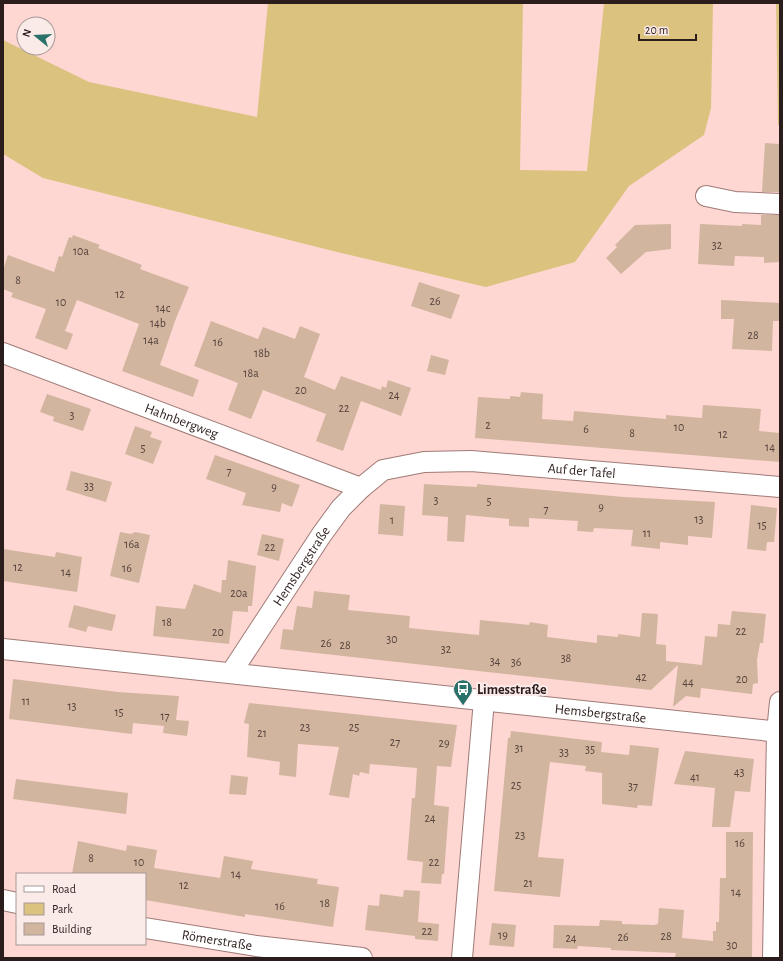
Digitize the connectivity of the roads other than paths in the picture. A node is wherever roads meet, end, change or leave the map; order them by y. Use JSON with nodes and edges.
{"nodes":[{"id":1,"x":706,"y":196,"type":"dead end"},
{"id":2,"x":780,"y":204,"type":"edge"},
{"id":3,"x":3,"y":352,"type":"edge"},
{"id":4,"x":383,"y":470,"type":"joint"},
{"id":5,"x":780,"y":487,"type":"edge"},
{"id":6,"x":361,"y":488,"type":"junction"},
{"id":7,"x":3,"y":648,"type":"edge"},
{"id":8,"x":231,"y":673,"type":"junction"},
{"id":9,"x":484,"y":700,"type":"junction"},
{"id":10,"x":780,"y":702,"type":"edge"},
{"id":11,"x":778,"y":732,"type":"edge"},
{"id":12,"x":3,"y":900,"type":"edge"},
{"id":13,"x":16,"y":903,"type":"edge"},
{"id":14,"x":146,"y":928,"type":"edge"},
{"id":15,"x":362,"y":958,"type":"edge"},
{"id":16,"x":462,"y":958,"type":"edge"},
{"id":17,"x":774,"y":958,"type":"edge"}],
"edges":[{"from":1,"to":2,"type":"street"},
{"from":3,"to":6,"type":"street","name":"Hahnbergweg"},
{"from":4,"to":5,"type":"street","name":"Auf der Tafel"},
{"from":4,"to":6,"type":"street","name":"Hemsbergstraße"},
{"from":6,"to":8,"type":"street","name":"Hemsbergstraße"},
{"from":7,"to":8,"type":"street","name":"Hemsbergstraße"},
{"from":8,"to":9,"type":"street","name":"Hemsbergstraße"},
{"from":9,"to":11,"type":"street","name":"Hemsbergstraße"},
{"from":9,"to":16,"type":"street"},
{"from":10,"to":11,"type":"street"},
{"from":11,"to":17,"type":"street"},
{"from":12,"to":13,"type":"street"},
{"from":14,"to":15,"type":"street","name":"Römerstraße"}]}
